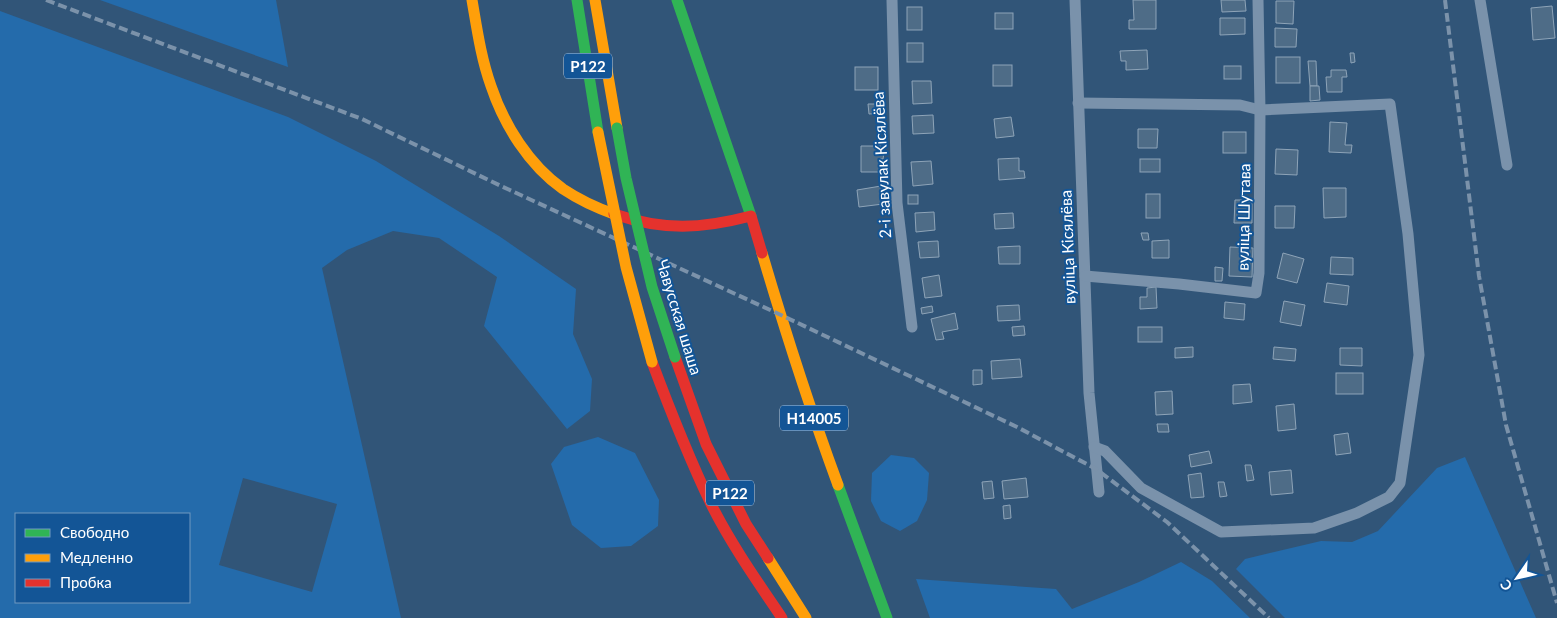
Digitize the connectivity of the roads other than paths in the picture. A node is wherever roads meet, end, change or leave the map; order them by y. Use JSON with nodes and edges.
{"nodes":[{"id":1,"x":472,"y":0,"type":"edge"},
{"id":2,"x":577,"y":0,"type":"edge"},
{"id":3,"x":595,"y":0,"type":"edge"},
{"id":4,"x":677,"y":0,"type":"edge"},
{"id":5,"x":892,"y":0,"type":"edge"},
{"id":6,"x":1075,"y":0,"type":"edge"},
{"id":7,"x":1258,"y":0,"type":"edge"},
{"id":8,"x":1480,"y":0,"type":"edge"},
{"id":9,"x":1078,"y":103,"type":"junction"},
{"id":10,"x":1260,"y":110,"type":"junction"},
{"id":11,"x":1507,"y":165,"type":"dead end"},
{"id":12,"x":751,"y":216,"type":"junction"},
{"id":13,"x":1085,"y":276,"type":"junction"},
{"id":14,"x":912,"y":327,"type":"dead end"},
{"id":15,"x":1094,"y":446,"type":"junction"},
{"id":16,"x":1099,"y":492,"type":"dead end"},
{"id":17,"x":782,"y":618,"type":"edge"},
{"id":18,"x":806,"y":618,"type":"edge"},
{"id":19,"x":886,"y":618,"type":"edge"}],
"edges":[{"from":1,"to":12,"type":"main road"},
{"from":2,"to":17,"type":"main road","number":"Р122","bridge":true},
{"from":3,"to":18,"type":"main road","name":"Чавусская шаша","number":"Р122","bridge":true},
{"from":4,"to":12,"type":"main road","number":"Н14005"},
{"from":5,"to":14,"type":"street","name":"2-і завулак Кісялёва"},
{"from":6,"to":9,"type":"street","name":"вуліца Кісялёва"},
{"from":7,"to":10,"type":"street","name":"вуліца Шутава"},
{"from":8,"to":11,"type":"street"},
{"from":9,"to":10,"type":"street"},
{"from":9,"to":13,"type":"street","name":"вуліца Кісялёва"},
{"from":10,"to":13,"type":"street","name":"вуліца Шутава"},
{"from":10,"to":15,"type":"street"},
{"from":12,"to":19,"type":"main road","number":"Н14005"},
{"from":13,"to":15,"type":"street","name":"вуліца Кісялёва"},
{"from":15,"to":16,"type":"street","name":"вуліца Кісялёва"}]}
